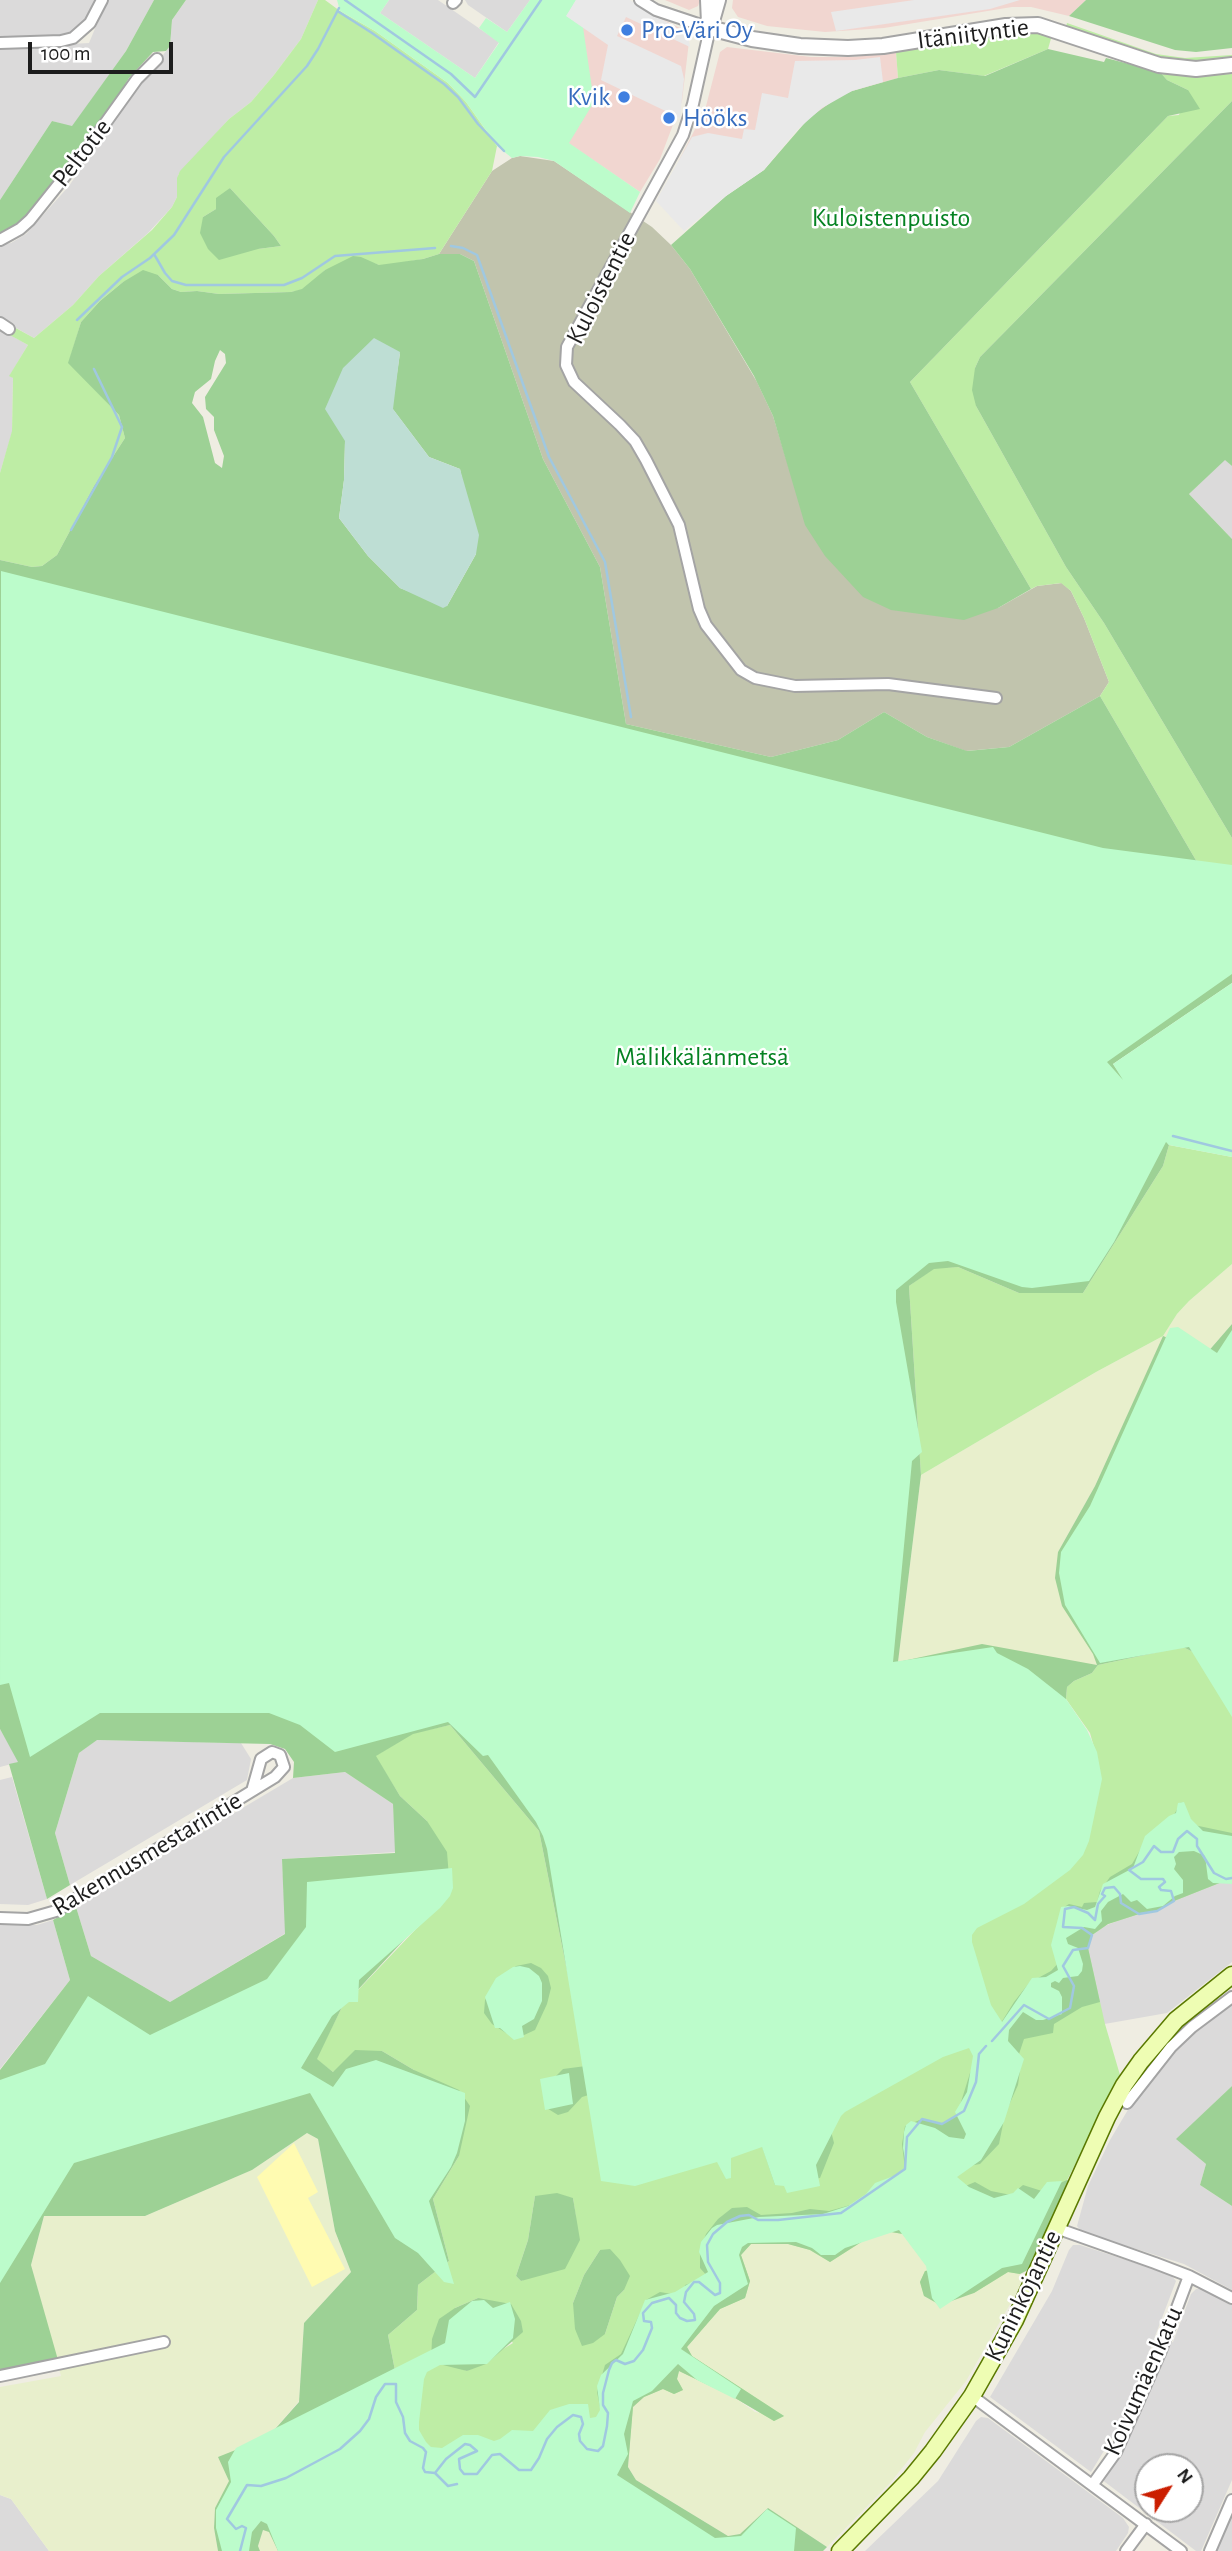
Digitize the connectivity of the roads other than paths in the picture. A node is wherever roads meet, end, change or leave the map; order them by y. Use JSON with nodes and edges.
{"nodes":[{"id":1,"x":102,"y":0,"type":"edge"},
{"id":2,"x":640,"y":0,"type":"edge"},
{"id":3,"x":708,"y":0,"type":"edge"},
{"id":4,"x":718,"y":0,"type":"edge"},
{"id":5,"x":710,"y":28,"type":"junction"},
{"id":6,"x":0,"y":43,"type":"edge"},
{"id":7,"x":157,"y":59,"type":"dead end"},
{"id":8,"x":1232,"y":65,"type":"edge"},
{"id":9,"x":0,"y":240,"type":"edge"},
{"id":10,"x":996,"y":698,"type":"dead end"},
{"id":11,"x":252,"y":1791,"type":"dead end"},
{"id":12,"x":0,"y":1918,"type":"edge"},
{"id":13,"x":1232,"y":1975,"type":"edge"},
{"id":14,"x":1232,"y":1997,"type":"edge"},
{"id":15,"x":1181,"y":2026,"type":"junction"},
{"id":16,"x":1128,"y":2103,"type":"dead end"},
{"id":17,"x":1056,"y":2228,"type":"junction"},
{"id":18,"x":1189,"y":2276,"type":"junction"},
{"id":19,"x":1232,"y":2298,"type":"edge"},
{"id":20,"x":164,"y":2343,"type":"dead end"},
{"id":21,"x":0,"y":2376,"type":"edge"},
{"id":22,"x":972,"y":2396,"type":"junction"},
{"id":23,"x":1093,"y":2484,"type":"junction"},
{"id":24,"x":1232,"y":2500,"type":"edge"},
{"id":25,"x":1146,"y":2524,"type":"junction"},
{"id":26,"x":840,"y":2551,"type":"edge"},
{"id":27,"x":1126,"y":2551,"type":"edge"},
{"id":28,"x":1181,"y":2551,"type":"edge"},
{"id":29,"x":1209,"y":2551,"type":"edge"}],
"edges":[{"from":1,"to":6,"type":"street"},
{"from":2,"to":5,"type":"street"},
{"from":3,"to":5,"type":"street","name":"Kuloistentie"},
{"from":4,"to":5,"type":"street","name":"Kuloistentie"},
{"from":5,"to":8,"type":"street","name":"Itäniityntie"},
{"from":5,"to":10,"type":"street","name":"Kuloistentie"},
{"from":7,"to":9,"type":"street","name":"Peltotie"},
{"from":11,"to":12,"type":"street","name":"Rakennusmestarintie"},
{"from":13,"to":15,"type":"main road","name":"Kuninkojantie"},
{"from":14,"to":15,"type":"street","name":"Kuninkojantie"},
{"from":15,"to":16,"type":"street","name":"Kuninkojantie"},
{"from":15,"to":17,"type":"main road","name":"Kuninkojantie"},
{"from":17,"to":18,"type":"street"},
{"from":17,"to":22,"type":"main road","name":"Kuninkojantie"},
{"from":18,"to":19,"type":"street"},
{"from":18,"to":23,"type":"street","name":"Koivumäenkatu"},
{"from":20,"to":21,"type":"street"},
{"from":22,"to":23,"type":"street"},
{"from":22,"to":26,"type":"main road","name":"Kuninkojantie"},
{"from":23,"to":25,"type":"street"},
{"from":24,"to":29,"type":"street"},
{"from":25,"to":27,"type":"street"},
{"from":25,"to":28,"type":"street"}]}
